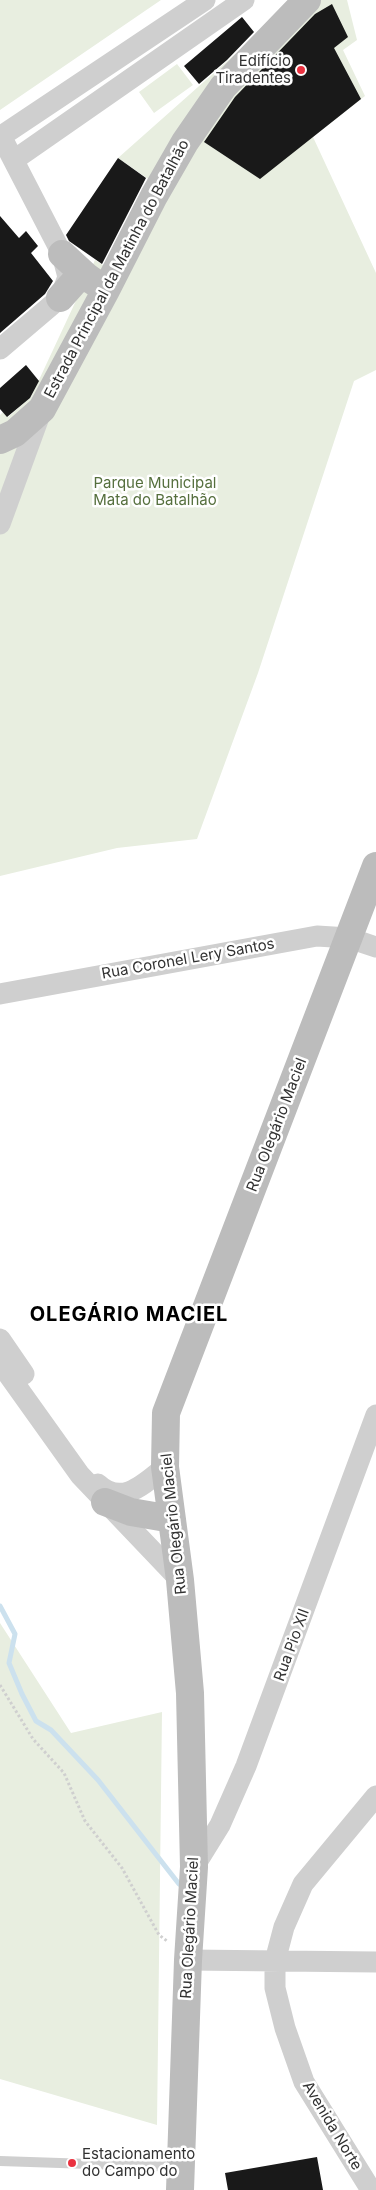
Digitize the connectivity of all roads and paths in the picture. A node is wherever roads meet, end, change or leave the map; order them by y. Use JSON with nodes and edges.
{"nodes":[{"id":1,"x":205,"y":0,"type":"edge"},
{"id":2,"x":244,"y":0,"type":"edge"},
{"id":3,"x":307,"y":0,"type":"edge"},
{"id":4,"x":1,"y":137,"type":"edge"},
{"id":5,"x":14,"y":160,"type":"junction"},
{"id":6,"x":62,"y":254,"type":"junction"},
{"id":7,"x":97,"y":284,"type":"junction"},
{"id":8,"x":60,"y":298,"type":"junction"},
{"id":9,"x":0,"y":349,"type":"edge"},
{"id":10,"x":42,"y":409,"type":"junction"},
{"id":11,"x":0,"y":440,"type":"edge"},
{"id":12,"x":0,"y":524,"type":"edge"},
{"id":13,"x":376,"y":866,"type":"edge"},
{"id":14,"x":349,"y":938,"type":"junction"},
{"id":15,"x":376,"y":947,"type":"edge"},
{"id":16,"x":0,"y":994,"type":"edge"},
{"id":17,"x":0,"y":1339,"type":"edge"},
{"id":18,"x":0,"y":1363,"type":"edge"},
{"id":19,"x":376,"y":1415,"type":"edge"},
{"id":20,"x":165,"y":1467,"type":"junction"},
{"id":21,"x":101,"y":1492,"type":"junction"},
{"id":22,"x":172,"y":1519,"type":"junction"},
{"id":23,"x":180,"y":1580,"type":"junction"},
{"id":24,"x":0,"y":1685,"type":"edge"},
{"id":25,"x":376,"y":1796,"type":"edge"},
{"id":26,"x":194,"y":1867,"type":"junction"},
{"id":27,"x":188,"y":1960,"type":"junction"},
{"id":28,"x":275,"y":1962,"type":"junction"},
{"id":29,"x":376,"y":1962,"type":"edge"},
{"id":30,"x":0,"y":2161,"type":"edge"},
{"id":31,"x":180,"y":2178,"type":"edge"},
{"id":32,"x":371,"y":2190,"type":"edge"}],
"edges":[{"from":1,"to":4,"type":"street"},
{"from":2,"to":5,"type":"street"},
{"from":3,"to":7,"type":"street","name":"Estrada Principal da Matinha do Batalhão"},
{"from":4,"to":5,"type":"street"},
{"from":5,"to":6,"type":"street"},
{"from":6,"to":7,"type":"street"},
{"from":6,"to":8,"type":"street"},
{"from":7,"to":8,"type":"street"},
{"from":7,"to":10,"type":"street","name":"Estrada Principal da Matinha do Batalhão"},
{"from":8,"to":9,"type":"street"},
{"from":10,"to":11,"type":"street","name":"Estrada Principal da Matinha do Batalhão"},
{"from":10,"to":12,"type":"street"},
{"from":13,"to":14,"type":"street","name":"Rua Olegário Maciel"},
{"from":14,"to":15,"type":"street","name":"Rua Coronel Lery Santos"},
{"from":14,"to":16,"type":"street","name":"Rua Coronel Lery Santos"},
{"from":14,"to":20,"type":"street","name":"Rua Olegário Maciel"},
{"from":17,"to":21,"type":"street"},
{"from":18,"to":21,"type":"street"},
{"from":19,"to":26,"type":"street","name":"Rua Pio XII"},
{"from":20,"to":21,"type":"street"},
{"from":20,"to":22,"type":"street","name":"Rua Olegário Maciel"},
{"from":21,"to":22,"type":"street"},
{"from":21,"to":23,"type":"street"},
{"from":22,"to":23,"type":"street","name":"Rua Olegário Maciel"},
{"from":23,"to":26,"type":"street","name":"Rua Olegário Maciel"},
{"from":24,"to":27,"type":"path"},
{"from":25,"to":28,"type":"street","name":"Avenida Norte"},
{"from":26,"to":27,"type":"street","name":"Rua Olegário Maciel"},
{"from":27,"to":28,"type":"street"},
{"from":27,"to":31,"type":"street","name":"Rua Olegário Maciel"},
{"from":28,"to":29,"type":"street"},
{"from":28,"to":32,"type":"street","name":"Avenida Norte"},
{"from":30,"to":31,"type":"lane"}]}
